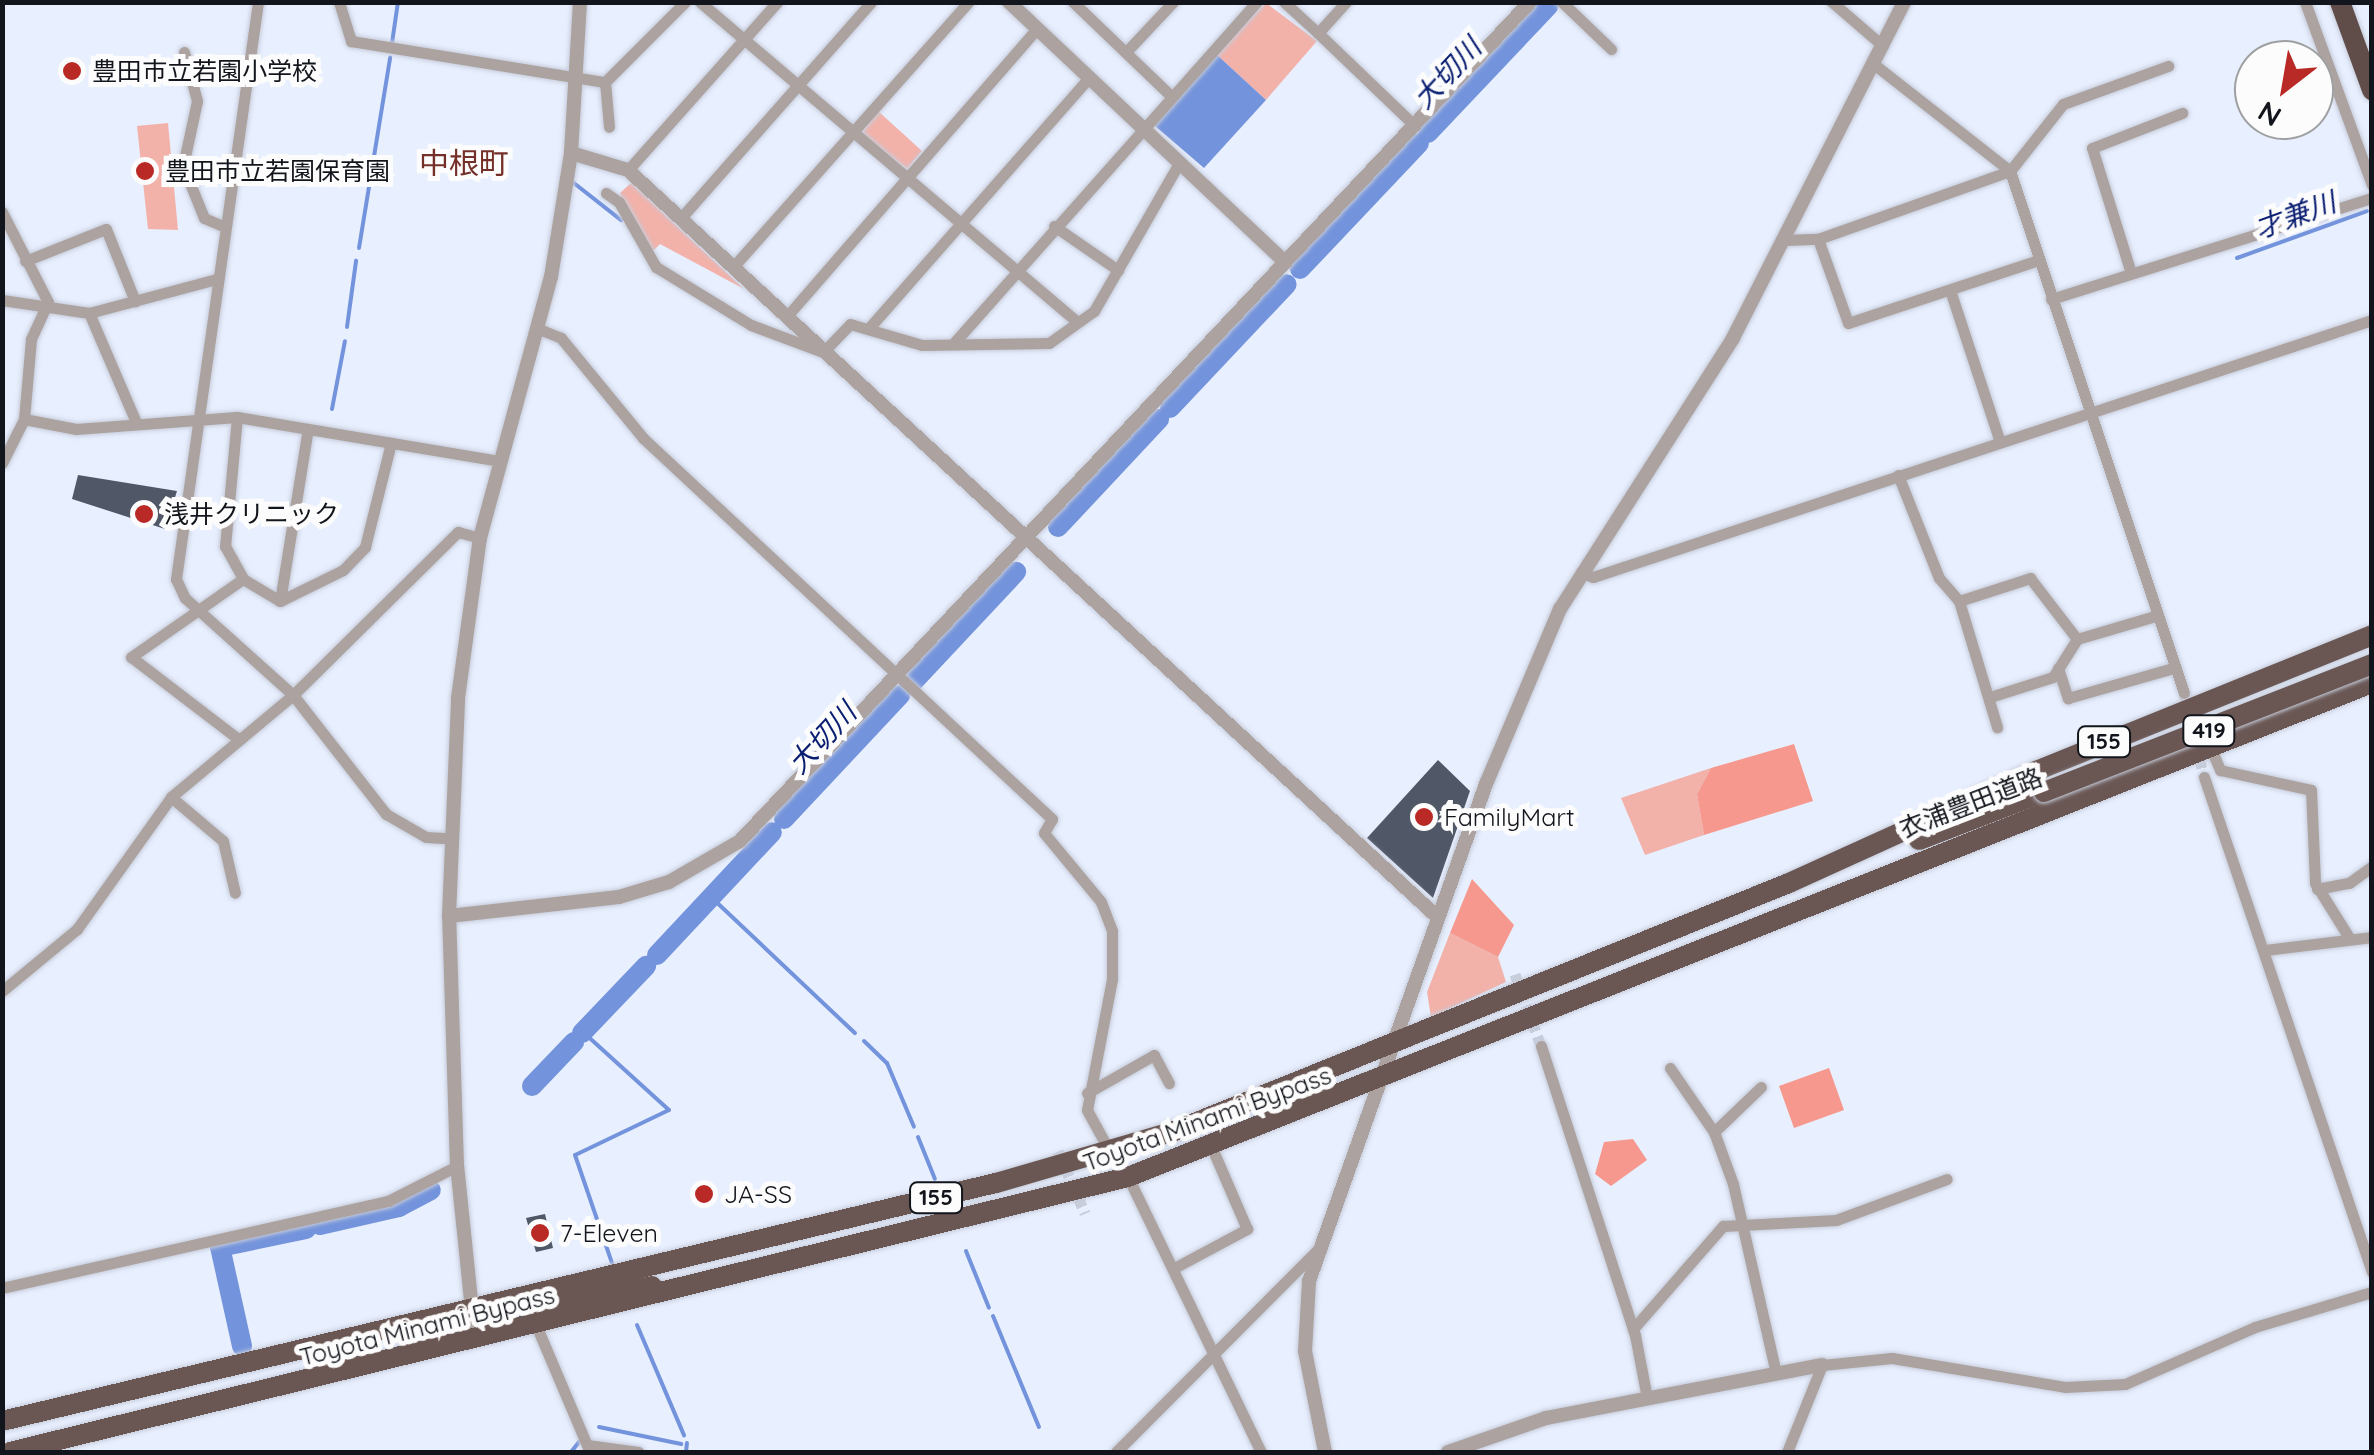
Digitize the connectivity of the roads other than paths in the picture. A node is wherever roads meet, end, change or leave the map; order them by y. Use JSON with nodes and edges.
{"nodes":[{"id":1,"x":258,"y":2,"type":"edge"},
{"id":2,"x":338,"y":2,"type":"edge"},
{"id":3,"x":580,"y":2,"type":"edge"},
{"id":4,"x":685,"y":2,"type":"edge"},
{"id":5,"x":700,"y":2,"type":"edge"},
{"id":6,"x":777,"y":2,"type":"edge"},
{"id":7,"x":871,"y":2,"type":"edge"},
{"id":8,"x":968,"y":2,"type":"edge"},
{"id":9,"x":1008,"y":2,"type":"edge"},
{"id":10,"x":1173,"y":2,"type":"edge"},
{"id":11,"x":1257,"y":2,"type":"edge"},
{"id":12,"x":1284,"y":2,"type":"edge"},
{"id":13,"x":1346,"y":2,"type":"edge"},
{"id":14,"x":1530,"y":2,"type":"edge"},
{"id":15,"x":1562,"y":2,"type":"edge"},
{"id":16,"x":1832,"y":2,"type":"edge"},
{"id":17,"x":1904,"y":2,"type":"edge"},
{"id":18,"x":2305,"y":2,"type":"edge"},
{"id":19,"x":2345,"y":4,"type":"edge"},
{"id":20,"x":1081,"y":5,"type":"edge"},
{"id":21,"x":1036,"y":29,"type":"junction"},
{"id":22,"x":1318,"y":33,"type":"junction"},
{"id":23,"x":744,"y":39,"type":"junction"},
{"id":24,"x":1883,"y":46,"type":"junction"},
{"id":25,"x":1610,"y":50,"type":"dead end"},
{"id":26,"x":184,"y":52,"type":"dead end"},
{"id":27,"x":1126,"y":52,"type":"junction"},
{"id":28,"x":2372,"y":56,"type":"edge"},
{"id":29,"x":1875,"y":65,"type":"junction"},
{"id":30,"x":2168,"y":66,"type":"dead end"},
{"id":31,"x":576,"y":76,"type":"junction"},
{"id":32,"x":1088,"y":78,"type":"junction"},
{"id":33,"x":605,"y":82,"type":"junction"},
{"id":34,"x":797,"y":85,"type":"junction"},
{"id":35,"x":2372,"y":90,"type":"edge"},
{"id":36,"x":1170,"y":95,"type":"junction"},
{"id":37,"x":2182,"y":113,"type":"dead end"},
{"id":38,"x":1414,"y":125,"type":"junction"},
{"id":39,"x":1141,"y":126,"type":"junction"},
{"id":40,"x":608,"y":127,"type":"dead end"},
{"id":41,"x":853,"y":132,"type":"junction"},
{"id":42,"x":571,"y":153,"type":"junction"},
{"id":43,"x":1178,"y":163,"type":"junction"},
{"id":44,"x":628,"y":170,"type":"junction"},
{"id":45,"x":2010,"y":172,"type":"junction"},
{"id":46,"x":906,"y":178,"type":"junction"},
{"id":47,"x":2372,"y":185,"type":"edge"},
{"id":48,"x":606,"y":193,"type":"dead end"},
{"id":49,"x":2372,"y":198,"type":"edge"},
{"id":50,"x":2,"y":212,"type":"edge"},
{"id":51,"x":680,"y":218,"type":"junction"},
{"id":52,"x":960,"y":224,"type":"junction"},
{"id":53,"x":1054,"y":226,"type":"junction"},
{"id":54,"x":226,"y":227,"type":"junction"},
{"id":55,"x":1818,"y":239,"type":"junction"},
{"id":56,"x":1785,"y":240,"type":"junction"},
{"id":57,"x":2038,"y":260,"type":"junction"},
{"id":58,"x":25,"y":261,"type":"junction"},
{"id":59,"x":1285,"y":262,"type":"junction"},
{"id":60,"x":733,"y":267,"type":"junction"},
{"id":61,"x":1016,"y":270,"type":"junction"},
{"id":62,"x":1118,"y":270,"type":"junction"},
{"id":63,"x":2131,"y":273,"type":"junction"},
{"id":64,"x":217,"y":279,"type":"junction"},
{"id":65,"x":1950,"y":290,"type":"junction"},
{"id":66,"x":2051,"y":299,"type":"junction"},
{"id":67,"x":2,"y":300,"type":"edge"},
{"id":68,"x":135,"y":300,"type":"junction"},
{"id":69,"x":48,"y":302,"type":"junction"},
{"id":70,"x":88,"y":313,"type":"junction"},
{"id":71,"x":788,"y":315,"type":"junction"},
{"id":72,"x":2372,"y":320,"type":"edge"},
{"id":73,"x":1077,"y":322,"type":"junction"},
{"id":74,"x":869,"y":328,"type":"junction"},
{"id":75,"x":539,"y":329,"type":"junction"},
{"id":76,"x":954,"y":344,"type":"junction"},
{"id":77,"x":832,"y":352,"type":"junction"},
{"id":78,"x":2086,"y":412,"type":"junction"},
{"id":79,"x":198,"y":415,"type":"junction"},
{"id":80,"x":24,"y":418,"type":"junction"},
{"id":81,"x":237,"y":418,"type":"junction"},
{"id":82,"x":136,"y":422,"type":"junction"},
{"id":83,"x":308,"y":429,"type":"junction"},
{"id":84,"x":2000,"y":439,"type":"junction"},
{"id":85,"x":391,"y":443,"type":"junction"},
{"id":86,"x":500,"y":461,"type":"junction"},
{"id":87,"x":2,"y":463,"type":"edge"},
{"id":88,"x":1898,"y":475,"type":"junction"},
{"id":89,"x":1030,"y":536,"type":"junction"},
{"id":90,"x":480,"y":538,"type":"junction"},
{"id":91,"x":1581,"y":572,"type":"junction"},
{"id":92,"x":243,"y":579,"type":"junction"},
{"id":93,"x":280,"y":601,"type":"junction"},
{"id":94,"x":1959,"y":601,"type":"junction"},
{"id":95,"x":201,"y":614,"type":"junction"},
{"id":96,"x":2154,"y":616,"type":"junction"},
{"id":97,"x":2372,"y":635,"type":"edge"},
{"id":98,"x":2077,"y":639,"type":"junction"},
{"id":99,"x":2372,"y":667,"type":"edge"},
{"id":100,"x":2058,"y":668,"type":"junction"},
{"id":101,"x":2173,"y":668,"type":"junction"},
{"id":102,"x":899,"y":676,"type":"junction"},
{"id":103,"x":2372,"y":683,"type":"edge"},
{"id":104,"x":2184,"y":693,"type":"tunnel mouth"},
{"id":105,"x":293,"y":696,"type":"junction"},
{"id":106,"x":1990,"y":697,"type":"junction"},
{"id":107,"x":1998,"y":727,"type":"dead end"},
{"id":108,"x":237,"y":738,"type":"junction"},
{"id":109,"x":2212,"y":751,"type":"junction"},
{"id":110,"x":2204,"y":777,"type":"tunnel mouth"},
{"id":111,"x":2046,"y":796,"type":"junction"},
{"id":112,"x":171,"y":797,"type":"junction"},
{"id":113,"x":448,"y":838,"type":"junction"},
{"id":114,"x":2372,"y":866,"type":"edge"},
{"id":115,"x":1789,"y":883,"type":"junction"},
{"id":116,"x":2317,"y":889,"type":"junction"},
{"id":117,"x":235,"y":894,"type":"dead end"},
{"id":118,"x":1435,"y":915,"type":"junction"},
{"id":119,"x":449,"y":916,"type":"junction"},
{"id":120,"x":1760,"y":926,"type":"junction"},
{"id":121,"x":2372,"y":938,"type":"edge"},
{"id":122,"x":2350,"y":939,"type":"junction"},
{"id":123,"x":2265,"y":950,"type":"junction"},
{"id":124,"x":2,"y":991,"type":"edge"},
{"id":125,"x":1591,"y":994,"type":"junction"},
{"id":126,"x":1393,"y":1040,"type":"junction"},
{"id":127,"x":1541,"y":1046,"type":"tunnel mouth"},
{"id":128,"x":1670,"y":1068,"type":"dead end"},
{"id":129,"x":1169,"y":1082,"type":"dead end"},
{"id":130,"x":1761,"y":1088,"type":"dead end"},
{"id":131,"x":1371,"y":1089,"type":"junction"},
{"id":132,"x":1088,"y":1093,"type":"junction"},
{"id":133,"x":1172,"y":1132,"type":"junction"},
{"id":134,"x":1714,"y":1132,"type":"junction"},
{"id":135,"x":1212,"y":1148,"type":"junction"},
{"id":136,"x":1110,"y":1152,"type":"junction"},
{"id":137,"x":457,"y":1166,"type":"junction"},
{"id":138,"x":1128,"y":1177,"type":"junction"},
{"id":139,"x":1948,"y":1179,"type":"dead end"},
{"id":140,"x":1746,"y":1223,"type":"junction"},
{"id":141,"x":1318,"y":1248,"type":"junction"},
{"id":142,"x":1176,"y":1267,"type":"junction"},
{"id":143,"x":2372,"y":1272,"type":"edge"},
{"id":144,"x":702,"y":1285,"type":"junction"},
{"id":145,"x":2,"y":1288,"type":"edge"},
{"id":146,"x":2372,"y":1292,"type":"edge"},
{"id":147,"x":472,"y":1310,"type":"junction"},
{"id":148,"x":536,"y":1325,"type":"junction"},
{"id":149,"x":1633,"y":1329,"type":"junction"},
{"id":150,"x":476,"y":1339,"type":"junction"},
{"id":151,"x":1216,"y":1357,"type":"junction"},
{"id":152,"x":1822,"y":1365,"type":"junction"},
{"id":153,"x":1776,"y":1373,"type":"junction"},
{"id":154,"x":1647,"y":1398,"type":"junction"},
{"id":155,"x":2,"y":1420,"type":"edge"},
{"id":156,"x":588,"y":1449,"type":"edge"},
{"id":157,"x":10,"y":1452,"type":"edge"},
{"id":158,"x":640,"y":1452,"type":"edge"},
{"id":159,"x":1116,"y":1452,"type":"edge"},
{"id":160,"x":1261,"y":1452,"type":"edge"},
{"id":161,"x":1325,"y":1452,"type":"edge"},
{"id":162,"x":1448,"y":1452,"type":"edge"},
{"id":163,"x":1787,"y":1452,"type":"edge"}],
"edges":[{"from":1,"to":54,"type":"street"},
{"from":2,"to":31,"type":"street"},
{"from":3,"to":31,"type":"street"},
{"from":4,"to":33,"type":"street"},
{"from":5,"to":23,"type":"street"},
{"from":6,"to":23,"type":"street"},
{"from":7,"to":34,"type":"street"},
{"from":8,"to":41,"type":"street"},
{"from":9,"to":21,"type":"street"},
{"from":10,"to":27,"type":"street"},
{"from":11,"to":36,"type":"street"},
{"from":12,"to":22,"type":"street"},
{"from":13,"to":22,"type":"street"},
{"from":14,"to":38,"type":"street"},
{"from":15,"to":25,"type":"street"},
{"from":16,"to":24,"type":"street"},
{"from":17,"to":24,"type":"street"},
{"from":18,"to":47,"type":"street"},
{"from":19,"to":28,"type":"highway"},
{"from":19,"to":35,"type":"highway"},
{"from":20,"to":27,"type":"street"},
{"from":21,"to":32,"type":"street"},
{"from":21,"to":46,"type":"street"},
{"from":22,"to":38,"type":"street"},
{"from":23,"to":34,"type":"street"},
{"from":23,"to":44,"type":"street"},
{"from":24,"to":29,"type":"street"},
{"from":26,"to":54,"type":"street"},
{"from":27,"to":36,"type":"street"},
{"from":29,"to":45,"type":"street"},
{"from":29,"to":56,"type":"street"},
{"from":30,"to":45,"type":"street"},
{"from":31,"to":33,"type":"street"},
{"from":31,"to":42,"type":"street"},
{"from":32,"to":39,"type":"street"},
{"from":32,"to":52,"type":"street"},
{"from":33,"to":40,"type":"street"},
{"from":34,"to":41,"type":"street"},
{"from":34,"to":51,"type":"street"},
{"from":36,"to":39,"type":"street"},
{"from":37,"to":63,"type":"street"},
{"from":38,"to":59,"type":"street"},
{"from":39,"to":43,"type":"street"},
{"from":39,"to":53,"type":"street"},
{"from":41,"to":46,"type":"street"},
{"from":41,"to":60,"type":"street"},
{"from":42,"to":44,"type":"street"},
{"from":42,"to":75,"type":"street"},
{"from":43,"to":59,"type":"street"},
{"from":43,"to":62,"type":"street"},
{"from":44,"to":51,"type":"street"},
{"from":45,"to":55,"type":"street"},
{"from":45,"to":57,"type":"street"},
{"from":46,"to":52,"type":"street"},
{"from":46,"to":71,"type":"street"},
{"from":48,"to":77,"type":"street"},
{"from":49,"to":63,"type":"street"},
{"from":50,"to":58,"type":"street"},
{"from":51,"to":60,"type":"street"},
{"from":52,"to":61,"type":"street"},
{"from":52,"to":74,"type":"street"},
{"from":53,"to":61,"type":"street"},
{"from":53,"to":62,"type":"street"},
{"from":54,"to":64,"type":"street"},
{"from":55,"to":56,"type":"street"},
{"from":55,"to":65,"type":"street"},
{"from":56,"to":91,"type":"street"},
{"from":57,"to":65,"type":"street"},
{"from":57,"to":66,"type":"street"},
{"from":58,"to":68,"type":"street"},
{"from":58,"to":69,"type":"street"},
{"from":59,"to":89,"type":"street"},
{"from":60,"to":71,"type":"street"},
{"from":61,"to":73,"type":"street"},
{"from":61,"to":76,"type":"street"},
{"from":62,"to":73,"type":"street"},
{"from":63,"to":66,"type":"street"},
{"from":64,"to":68,"type":"street"},
{"from":64,"to":79,"type":"street"},
{"from":65,"to":84,"type":"street"},
{"from":66,"to":78,"type":"street"},
{"from":67,"to":69,"type":"street"},
{"from":68,"to":70,"type":"street"},
{"from":69,"to":70,"type":"street"},
{"from":69,"to":80,"type":"street"},
{"from":70,"to":82,"type":"street"},
{"from":71,"to":77,"type":"street"},
{"from":72,"to":78,"type":"street"},
{"from":73,"to":76,"type":"street"},
{"from":74,"to":76,"type":"street"},
{"from":74,"to":77,"type":"street"},
{"from":75,"to":86,"type":"street"},
{"from":75,"to":102,"type":"street"},
{"from":77,"to":89,"type":"street"},
{"from":78,"to":84,"type":"street"},
{"from":78,"to":96,"type":"street"},
{"from":79,"to":81,"type":"street"},
{"from":79,"to":82,"type":"street"},
{"from":79,"to":95,"type":"street"},
{"from":80,"to":82,"type":"street"},
{"from":80,"to":87,"type":"street"},
{"from":81,"to":83,"type":"street"},
{"from":81,"to":92,"type":"street"},
{"from":83,"to":85,"type":"street"},
{"from":83,"to":93,"type":"street"},
{"from":84,"to":88,"type":"street"},
{"from":85,"to":86,"type":"street"},
{"from":85,"to":93,"type":"street"},
{"from":86,"to":90,"type":"street"},
{"from":88,"to":91,"type":"street"},
{"from":88,"to":94,"type":"street"},
{"from":89,"to":102,"type":"street"},
{"from":89,"to":118,"type":"street"},
{"from":90,"to":105,"type":"street"},
{"from":90,"to":113,"type":"street"},
{"from":91,"to":118,"type":"street"},
{"from":92,"to":93,"type":"street"},
{"from":92,"to":95,"type":"street"},
{"from":94,"to":98,"type":"street"},
{"from":94,"to":106,"type":"street"},
{"from":95,"to":105,"type":"street"},
{"from":95,"to":108,"type":"street"},
{"from":96,"to":98,"type":"street"},
{"from":96,"to":101,"type":"street"},
{"from":97,"to":115,"type":"highway","name":"Toyota Minami Bypass","number":"155"},
{"from":98,"to":100,"type":"street"},
{"from":99,"to":111,"type":"highway","name":"衣浦豊田道路","number":"419","bridge":true},
{"from":100,"to":101,"type":"street"},
{"from":100,"to":106,"type":"street"},
{"from":101,"to":104,"type":"street"},
{"from":102,"to":119,"type":"street"},
{"from":102,"to":132,"type":"street"},
{"from":103,"to":109,"type":"highway","name":"Toyota Minami Bypass","number":"155"},
{"from":105,"to":108,"type":"street"},
{"from":105,"to":113,"type":"street"},
{"from":106,"to":107,"type":"street"},
{"from":108,"to":112,"type":"street"},
{"from":109,"to":116,"type":"street"},
{"from":109,"to":120,"type":"highway","name":"Toyota Minami Bypass","number":"155"},
{"from":110,"to":123,"type":"street"},
{"from":111,"to":115,"type":"highway","name":"衣浦豊田道路","number":"419"},
{"from":111,"to":120,"type":"highway","name":"衣浦豊田道路","number":"419"},
{"from":112,"to":117,"type":"street"},
{"from":112,"to":124,"type":"street"},
{"from":113,"to":119,"type":"street"},
{"from":114,"to":116,"type":"street"},
{"from":115,"to":126,"type":"highway","name":"Toyota Minami Bypass","number":"155"},
{"from":116,"to":122,"type":"street"},
{"from":118,"to":126,"type":"street"},
{"from":119,"to":137,"type":"street"},
{"from":120,"to":125,"type":"highway","name":"Toyota Minami Bypass","number":"155"},
{"from":121,"to":122,"type":"street"},
{"from":122,"to":123,"type":"street"},
{"from":123,"to":143,"type":"street"},
{"from":125,"to":126,"type":"highway"},
{"from":125,"to":131,"type":"highway","name":"Toyota Minami Bypass","number":"155"},
{"from":126,"to":131,"type":"street"},
{"from":126,"to":133,"type":"highway","name":"Toyota Minami Bypass","number":"155"},
{"from":127,"to":149,"type":"street"},
{"from":128,"to":134,"type":"street"},
{"from":129,"to":132,"type":"street"},
{"from":130,"to":134,"type":"street"},
{"from":131,"to":133,"type":"highway"},
{"from":131,"to":135,"type":"highway","name":"Toyota Minami Bypass","number":"155"},
{"from":131,"to":141,"type":"street"},
{"from":132,"to":136,"type":"street"},
{"from":133,"to":136,"type":"highway","name":"Toyota Minami Bypass","number":"155"},
{"from":134,"to":140,"type":"street"},
{"from":135,"to":138,"type":"highway","name":"Toyota Minami Bypass","number":"155"},
{"from":135,"to":142,"type":"street"},
{"from":136,"to":147,"type":"highway","name":"Toyota Minami Bypass","number":"155"},
{"from":137,"to":145,"type":"street"},
{"from":137,"to":147,"type":"street"},
{"from":138,"to":142,"type":"street"},
{"from":138,"to":144,"type":"highway","name":"Toyota Minami Bypass","number":"155"},
{"from":139,"to":140,"type":"street"},
{"from":140,"to":149,"type":"street"},
{"from":140,"to":153,"type":"street"},
{"from":141,"to":151,"type":"street"},
{"from":141,"to":161,"type":"street"},
{"from":142,"to":151,"type":"street"},
{"from":144,"to":147,"type":"highway","number":"155"},
{"from":144,"to":148,"type":"highway","name":"Toyota Minami Bypass","number":"155"},
{"from":146,"to":152,"type":"street"},
{"from":147,"to":150,"type":"street"},
{"from":147,"to":155,"type":"highway","name":"Toyota Minami Bypass","number":"155"},
{"from":148,"to":150,"type":"highway","name":"Toyota Minami Bypass","number":"155"},
{"from":148,"to":156,"type":"street"},
{"from":149,"to":154,"type":"street"},
{"from":150,"to":157,"type":"highway","name":"Toyota Minami Bypass","number":"155"},
{"from":151,"to":159,"type":"street"},
{"from":151,"to":160,"type":"street"},
{"from":152,"to":153,"type":"street"},
{"from":152,"to":163,"type":"street"},
{"from":153,"to":154,"type":"street"},
{"from":154,"to":162,"type":"street"},
{"from":156,"to":158,"type":"street"}]}
